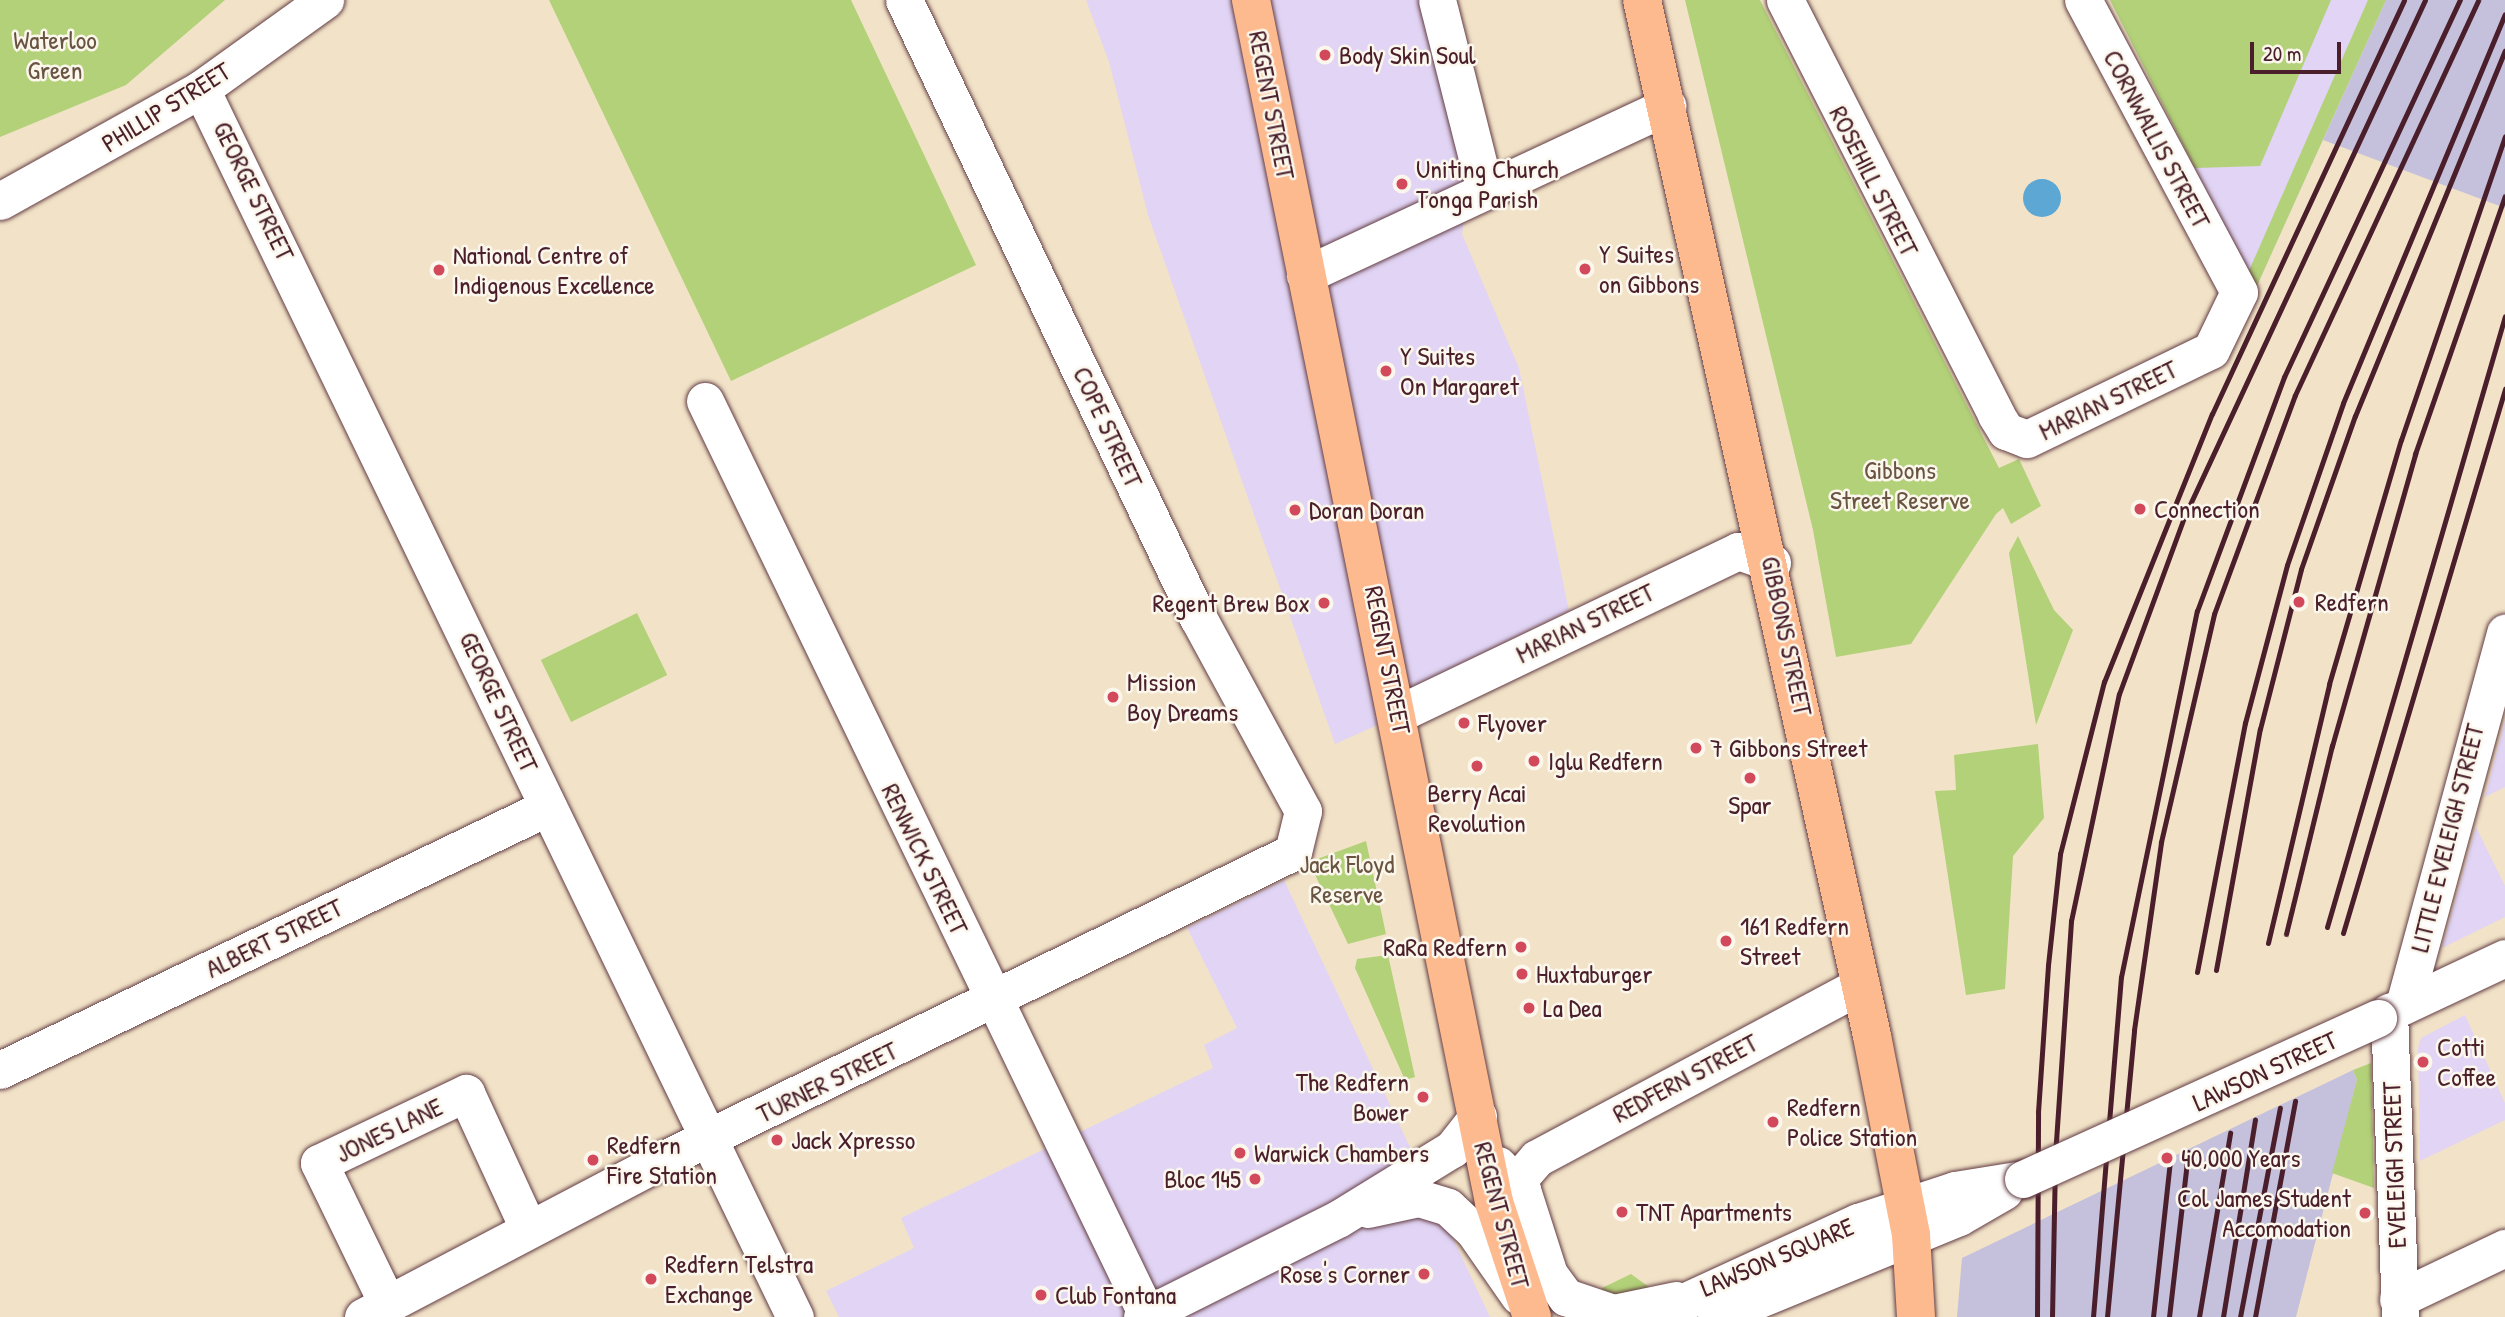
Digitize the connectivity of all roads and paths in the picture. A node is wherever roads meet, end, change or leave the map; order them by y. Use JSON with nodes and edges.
{"nodes":[{"id":1,"x":325,"y":0,"type":"edge"},
{"id":2,"x":904,"y":0,"type":"edge"},
{"id":3,"x":1251,"y":0,"type":"edge"},
{"id":4,"x":1437,"y":0,"type":"edge"},
{"id":5,"x":1642,"y":0,"type":"edge"},
{"id":6,"x":1785,"y":0,"type":"edge"},
{"id":7,"x":2083,"y":0,"type":"edge"},
{"id":8,"x":201,"y":89,"type":"junction"},
{"id":9,"x":1668,"y":106,"type":"junction"},
{"id":10,"x":1485,"y":190,"type":"junction"},
{"id":11,"x":0,"y":201,"type":"edge"},
{"id":12,"x":1306,"y":275,"type":"junction"},
{"id":13,"x":2232,"y":277,"type":"joint"},
{"id":14,"x":1966,"y":360,"type":"joint"},
{"id":15,"x":705,"y":401,"type":"dead end"},
{"id":16,"x":1772,"y":563,"type":"junction"},
{"id":17,"x":2505,"y":632,"type":"edge"},
{"id":18,"x":1399,"y":713,"type":"junction"},
{"id":19,"x":548,"y":807,"type":"junction"},
{"id":20,"x":1293,"y":852,"type":"joint"},
{"id":21,"x":2505,"y":958,"type":"edge"},
{"id":22,"x":1861,"y":985,"type":"junction"},
{"id":23,"x":994,"y":1002,"type":"junction"},
{"id":24,"x":2390,"y":1012,"type":"junction"},
{"id":25,"x":0,"y":1070,"type":"edge"},
{"id":26,"x":1478,"y":1116,"type":"junction"},
{"id":27,"x":707,"y":1140,"type":"junction"},
{"id":28,"x":1485,"y":1155,"type":"junction"},
{"id":29,"x":1414,"y":1171,"type":"junction"},
{"id":30,"x":1517,"y":1181,"type":"junction"},
{"id":31,"x":1338,"y":1219,"type":"junction"},
{"id":32,"x":1908,"y":1220,"type":"junction"},
{"id":33,"x":528,"y":1228,"type":"junction"},
{"id":34,"x":2505,"y":1248,"type":"edge"},
{"id":35,"x":1666,"y":1308,"type":"edge"},
{"id":36,"x":2399,"y":1308,"type":"edge"},
{"id":37,"x":375,"y":1311,"type":"edge"},
{"id":38,"x":1530,"y":1313,"type":"edge"},
{"id":39,"x":1737,"y":1313,"type":"edge"},
{"id":40,"x":1146,"y":1316,"type":"edge"},
{"id":41,"x":795,"y":1317,"type":"edge"},
{"id":42,"x":1916,"y":1317,"type":"edge"}],
"edges":[{"from":1,"to":8,"type":"street","name":"PHILLIP STREET"},
{"from":2,"to":20,"type":"street","name":"COPE STREET"},
{"from":3,"to":12,"type":"main road","name":"REGENT STREET"},
{"from":4,"to":10,"type":"street"},
{"from":5,"to":9,"type":"main road","name":"GIBBONS STREET"},
{"from":6,"to":14,"type":"street","name":"ROSEHILL STREET"},
{"from":7,"to":13,"type":"street","name":"CORNWALLIS STREET"},
{"from":8,"to":11,"type":"street","name":"PHILLIP STREET"},
{"from":8,"to":19,"type":"street","name":"GEORGE STREET"},
{"from":9,"to":10,"type":"street"},
{"from":9,"to":16,"type":"main road","name":"GIBBONS STREET"},
{"from":10,"to":12,"type":"street"},
{"from":12,"to":18,"type":"main road","name":"REGENT STREET"},
{"from":13,"to":14,"type":"street","name":"MARIAN STREET"},
{"from":15,"to":23,"type":"street","name":"RENWICK STREET"},
{"from":16,"to":18,"type":"street","name":"MARIAN STREET"},
{"from":16,"to":22,"type":"main road","name":"GIBBONS STREET"},
{"from":17,"to":24,"type":"street","name":"LITTLE EVELEIGH STREET"},
{"from":18,"to":26,"type":"main road","name":"REGENT STREET"},
{"from":19,"to":25,"type":"street","name":"ALBERT STREET"},
{"from":19,"to":27,"type":"street","name":"GEORGE STREET"},
{"from":20,"to":23,"type":"street","name":"TURNER STREET"},
{"from":21,"to":24,"type":"street","name":"LAWSON STREET"},
{"from":22,"to":30,"type":"street","name":"REDFERN STREET"},
{"from":22,"to":32,"type":"main road","name":"GIBBONS STREET"},
{"from":23,"to":27,"type":"street","name":"TURNER STREET"},
{"from":23,"to":40,"type":"street","name":"RENWICK STREET"},
{"from":24,"to":32,"type":"street","name":"LAWSON STREET","bridge":true},
{"from":24,"to":36,"type":"street","name":"EVELEIGH STREET"},
{"from":26,"to":28,"type":"main road","name":"REGENT STREET"},
{"from":26,"to":29,"type":"street"},
{"from":27,"to":33,"type":"street","name":"TURNER STREET"},
{"from":27,"to":41,"type":"street","name":"GEORGE STREET"},
{"from":28,"to":29,"type":"street"},
{"from":28,"to":30,"type":"street"},
{"from":28,"to":38,"type":"main road","name":"REGENT STREET"},
{"from":29,"to":31,"type":"street"},
{"from":30,"to":35,"type":"street","name":"LAWSON SQUARE"},
{"from":31,"to":38,"type":"street"},
{"from":31,"to":40,"type":"street"},
{"from":32,"to":35,"type":"street","name":"LAWSON SQUARE"},
{"from":32,"to":39,"type":"street","name":"LAWSON SQUARE"},
{"from":32,"to":42,"type":"main road","name":"GIBBONS STREET"},
{"from":33,"to":37,"type":"street","name":"TURNER STREET"},
{"from":33,"to":37,"type":"street","name":"JONES LANE"},
{"from":34,"to":36,"type":"street"}]}
